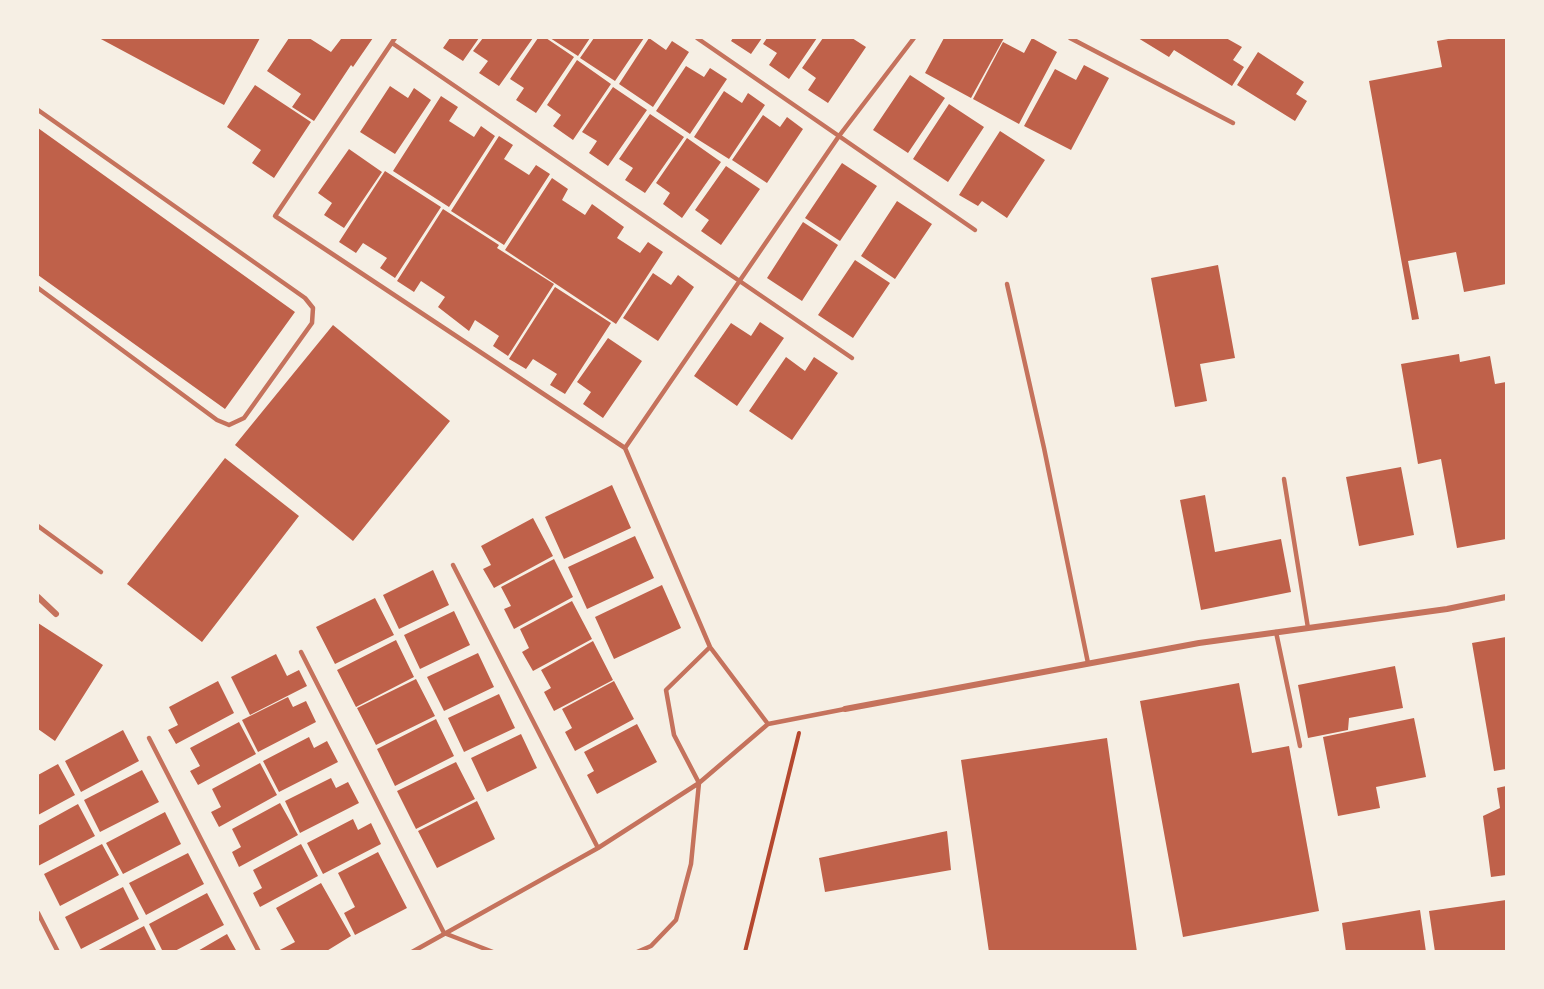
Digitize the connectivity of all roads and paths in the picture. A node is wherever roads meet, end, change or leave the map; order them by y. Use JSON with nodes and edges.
{"nodes":[{"id":1,"x":395,"y":38,"type":"edge"},
{"id":2,"x":697,"y":38,"type":"edge"},
{"id":3,"x":914,"y":38,"type":"edge"},
{"id":4,"x":1070,"y":38,"type":"edge"},
{"id":5,"x":392,"y":43,"type":"junction"},
{"id":6,"x":38,"y":110,"type":"edge"},
{"id":7,"x":1233,"y":123,"type":"dead end"},
{"id":8,"x":839,"y":136,"type":"junction"},
{"id":9,"x":975,"y":230,"type":"dead end"},
{"id":10,"x":739,"y":282,"type":"junction"},
{"id":11,"x":1008,"y":284,"type":"dead end"},
{"id":12,"x":38,"y":288,"type":"edge"},
{"id":13,"x":852,"y":358,"type":"dead end"},
{"id":14,"x":625,"y":448,"type":"junction"},
{"id":15,"x":1284,"y":479,"type":"dead end"},
{"id":16,"x":38,"y":526,"type":"edge"},
{"id":17,"x":453,"y":565,"type":"dead end"},
{"id":18,"x":101,"y":572,"type":"dead end"},
{"id":19,"x":38,"y":597,"type":"edge"},
{"id":20,"x":1506,"y":597,"type":"edge"},
{"id":21,"x":56,"y":614,"type":"dead end"},
{"id":22,"x":1308,"y":628,"type":"junction"},
{"id":23,"x":1276,"y":632,"type":"junction"},
{"id":24,"x":710,"y":647,"type":"junction"},
{"id":25,"x":301,"y":652,"type":"dead end"},
{"id":26,"x":1088,"y":663,"type":"junction"},
{"id":27,"x":846,"y":709,"type":"joint"},
{"id":28,"x":802,"y":717,"type":"junction"},
{"id":29,"x":768,"y":724,"type":"junction"},
{"id":30,"x":149,"y":738,"type":"dead end"},
{"id":31,"x":1300,"y":746,"type":"dead end"},
{"id":32,"x":699,"y":783,"type":"junction"},
{"id":33,"x":598,"y":848,"type":"junction"},
{"id":34,"x":38,"y":913,"type":"edge"},
{"id":35,"x":444,"y":933,"type":"junction"},
{"id":36,"x":58,"y":951,"type":"edge"},
{"id":37,"x":259,"y":951,"type":"edge"},
{"id":38,"x":412,"y":951,"type":"edge"},
{"id":39,"x":493,"y":951,"type":"edge"},
{"id":40,"x":637,"y":951,"type":"edge"},
{"id":41,"x":745,"y":951,"type":"edge"}],
"edges":[{"from":1,"to":5,"type":"lane"},
{"from":2,"to":8,"type":"lane"},
{"from":3,"to":8,"type":"lane"},
{"from":4,"to":7,"type":"lane"},
{"from":5,"to":10,"type":"lane"},
{"from":5,"to":14,"type":"lane"},
{"from":6,"to":12,"type":"lane"},
{"from":8,"to":9,"type":"lane"},
{"from":8,"to":10,"type":"lane"},
{"from":10,"to":13,"type":"lane"},
{"from":10,"to":14,"type":"lane"},
{"from":11,"to":26,"type":"lane"},
{"from":14,"to":24,"type":"lane"},
{"from":15,"to":22,"type":"lane"},
{"from":16,"to":18,"type":"lane"},
{"from":17,"to":33,"type":"lane"},
{"from":19,"to":21,"type":"street"},
{"from":20,"to":22,"type":"street"},
{"from":22,"to":23,"type":"street"},
{"from":23,"to":26,"type":"street"},
{"from":23,"to":31,"type":"lane"},
{"from":24,"to":29,"type":"lane"},
{"from":24,"to":32,"type":"lane"},
{"from":25,"to":35,"type":"lane"},
{"from":26,"to":27,"type":"street"},
{"from":27,"to":28,"type":"lane"},
{"from":28,"to":29,"type":"lane"},
{"from":28,"to":41,"type":"path"},
{"from":29,"to":32,"type":"lane"},
{"from":30,"to":37,"type":"lane"},
{"from":32,"to":33,"type":"lane"},
{"from":32,"to":40,"type":"lane"},
{"from":33,"to":35,"type":"lane"},
{"from":34,"to":36,"type":"lane"},
{"from":35,"to":38,"type":"lane"},
{"from":35,"to":39,"type":"lane"}]}
